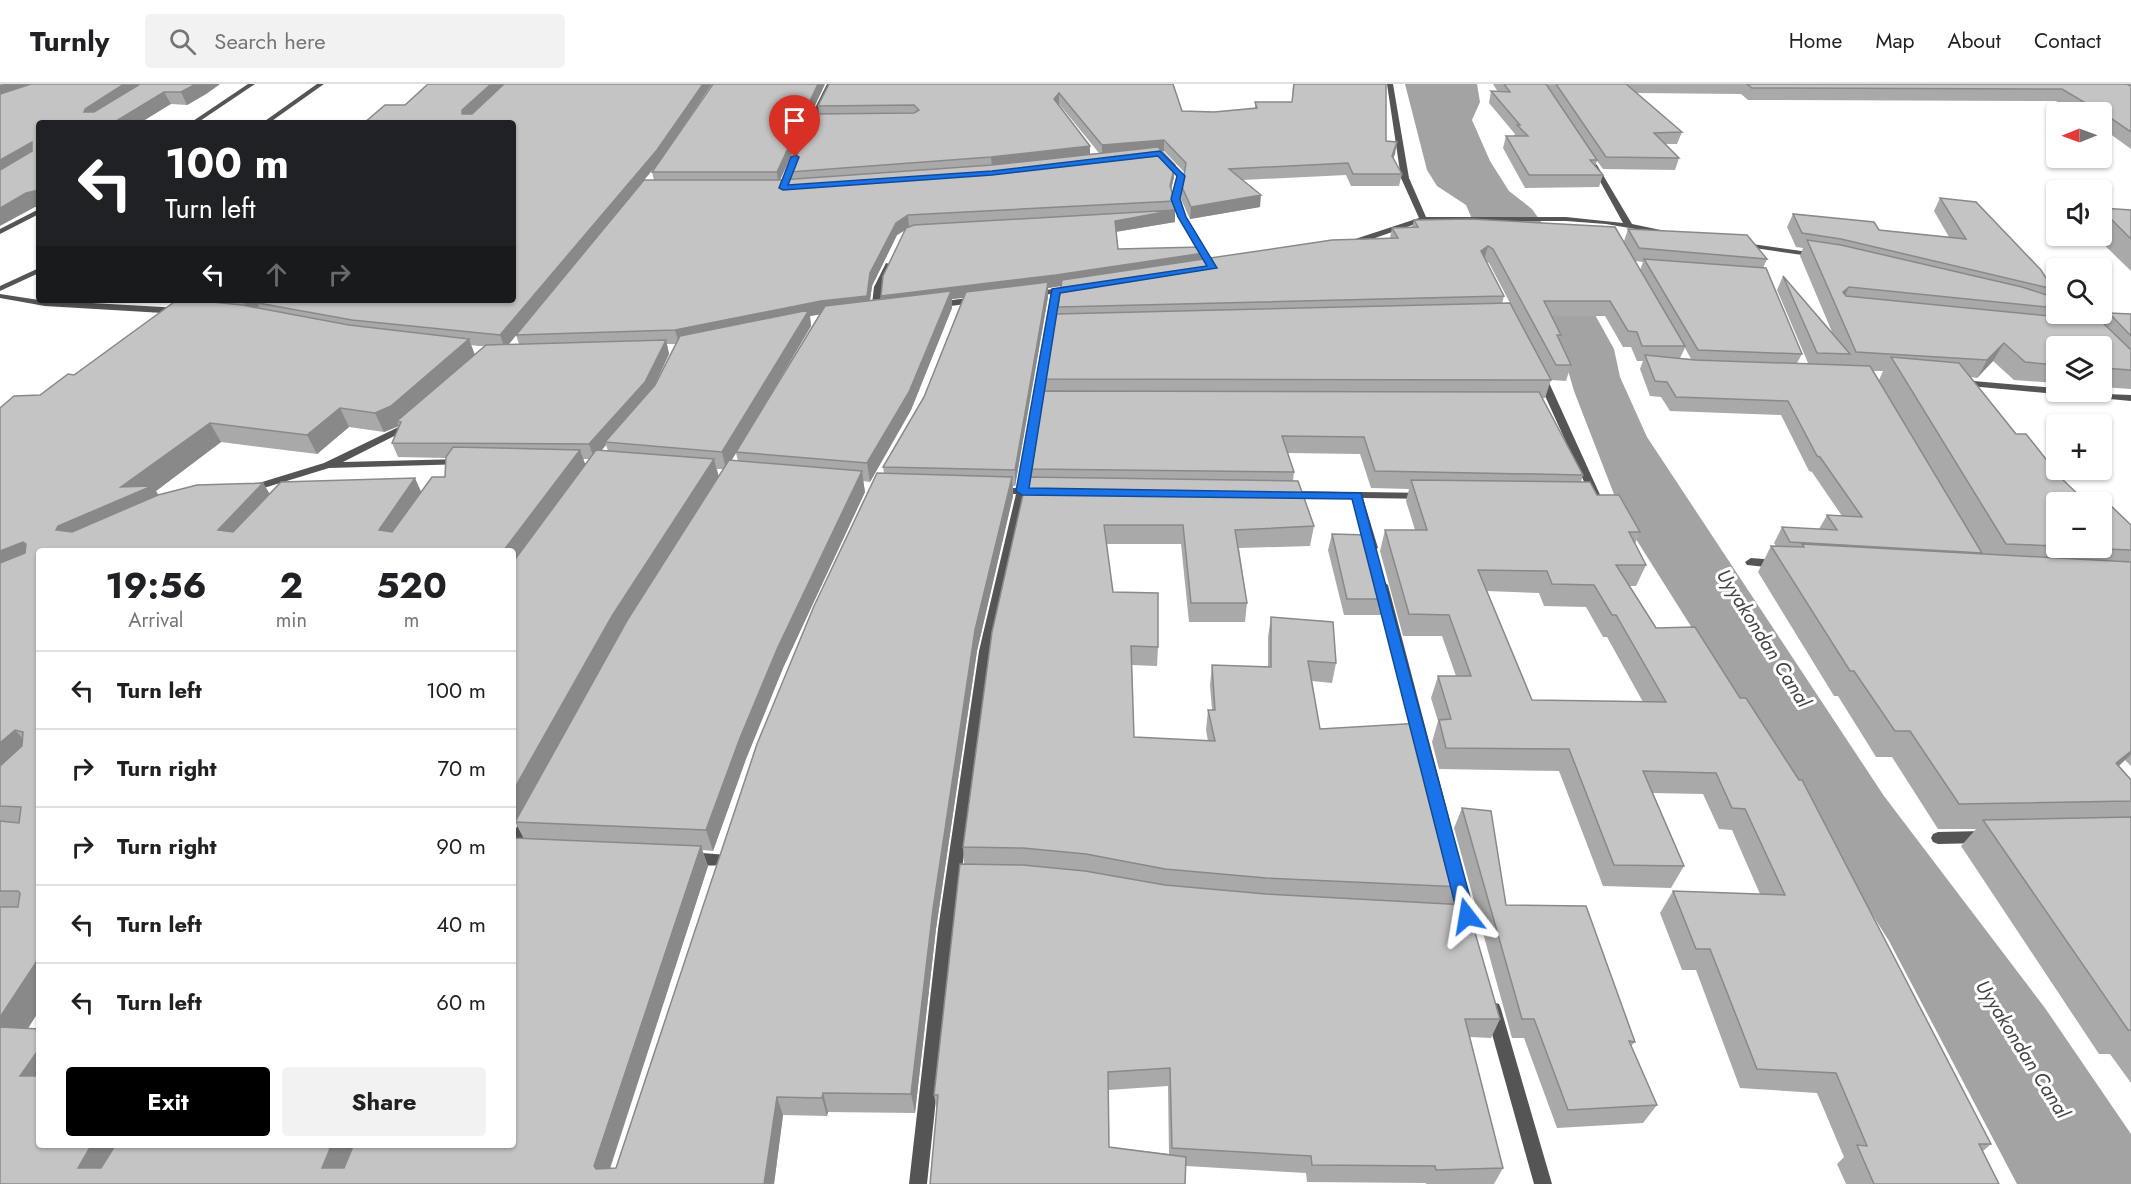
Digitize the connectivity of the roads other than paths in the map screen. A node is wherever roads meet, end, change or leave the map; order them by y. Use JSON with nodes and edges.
{"nodes":[{"id":1,"x":252,"y":84,"type":"edge"},
{"id":2,"x":321,"y":84,"type":"edge"},
{"id":3,"x":830,"y":84,"type":"edge"},
{"id":4,"x":1390,"y":84,"type":"edge"},
{"id":5,"x":198,"y":120,"type":"edge"},
{"id":6,"x":269,"y":120,"type":"edge"},
{"id":7,"x":811,"y":121,"type":"junction"},
{"id":8,"x":823,"y":121,"type":"edge"},
{"id":9,"x":1160,"y":154,"type":"edge"},
{"id":10,"x":1591,"y":161,"type":"edge"},
{"id":11,"x":795,"y":187,"type":"edge"},
{"id":12,"x":772,"y":188,"type":"edge"},
{"id":13,"x":783,"y":188,"type":"junction"},
{"id":14,"x":36,"y":213,"type":"edge"},
{"id":15,"x":1182,"y":217,"type":"junction"},
{"id":16,"x":1170,"y":218,"type":"edge"},
{"id":17,"x":1423,"y":219,"type":"junction"},
{"id":18,"x":1606,"y":222,"type":"junction"},
{"id":19,"x":1629,"y":226,"type":"junction"},
{"id":20,"x":1611,"y":231,"type":"edge"},
{"id":21,"x":0,"y":232,"type":"edge"},
{"id":22,"x":1683,"y":236,"type":"edge"},
{"id":23,"x":1729,"y":242,"type":"edge"},
{"id":24,"x":1335,"y":249,"type":"edge"},
{"id":25,"x":1822,"y":256,"type":"edge"},
{"id":26,"x":892,"y":257,"type":"edge"},
{"id":27,"x":1223,"y":266,"type":"edge"},
{"id":28,"x":1212,"y":268,"type":"junction"},
{"id":29,"x":1201,"y":269,"type":"edge"},
{"id":30,"x":36,"y":271,"type":"edge"},
{"id":31,"x":1089,"y":286,"type":"edge"},
{"id":32,"x":0,"y":289,"type":"edge"},
{"id":33,"x":1056,"y":291,"type":"junction"},
{"id":34,"x":1022,"y":295,"type":"edge"},
{"id":35,"x":0,"y":296,"type":"edge"},
{"id":36,"x":988,"y":299,"type":"edge"},
{"id":37,"x":36,"y":302,"type":"edge"},
{"id":38,"x":45,"y":303,"type":"edge"},
{"id":39,"x":929,"y":306,"type":"edge"},
{"id":40,"x":190,"y":311,"type":"edge"},
{"id":41,"x":886,"y":311,"type":"edge"},
{"id":42,"x":875,"y":313,"type":"junction"},
{"id":43,"x":864,"y":314,"type":"edge"},
{"id":44,"x":1535,"y":365,"type":"edge"},
{"id":45,"x":1950,"y":382,"type":"edge"},
{"id":46,"x":2046,"y":390,"type":"edge"},
{"id":47,"x":2112,"y":396,"type":"edge"},
{"id":48,"x":2131,"y":398,"type":"edge"},
{"id":49,"x":1039,"y":402,"type":"junction"},
{"id":50,"x":1050,"y":402,"type":"edge"},
{"id":51,"x":1544,"y":403,"type":"edge"},
{"id":52,"x":1555,"y":403,"type":"junction"},
{"id":53,"x":421,"y":414,"type":"edge"},
{"id":54,"x":468,"y":462,"type":"edge"},
{"id":55,"x":328,"y":465,"type":"junction"},
{"id":56,"x":312,"y":471,"type":"junction"},
{"id":57,"x":296,"y":489,"type":"edge"},
{"id":58,"x":240,"y":491,"type":"edge"},
{"id":59,"x":988,"y":491,"type":"edge"},
{"id":60,"x":1022,"y":491,"type":"junction"},
{"id":61,"x":1057,"y":492,"type":"edge"},
{"id":62,"x":1276,"y":494,"type":"edge"},
{"id":63,"x":1357,"y":495,"type":"junction"},
{"id":64,"x":1441,"y":496,"type":"edge"},
{"id":65,"x":1585,"y":498,"type":"edge"},
{"id":66,"x":1751,"y":562,"type":"dead end"},
{"id":67,"x":1786,"y":564,"type":"edge"},
{"id":68,"x":536,"y":805,"type":"edge"},
{"id":69,"x":1447,"y":837,"type":"edge"},
{"id":70,"x":1995,"y":837,"type":"edge"},
{"id":71,"x":1938,"y":838,"type":"dead end"},
{"id":72,"x":517,"y":849,"type":"edge"},
{"id":73,"x":676,"y":857,"type":"edge"},
{"id":74,"x":722,"y":859,"type":"edge"},
{"id":75,"x":1452,"y":860,"type":"edge"},
{"id":76,"x":1473,"y":939,"type":"edge"},
{"id":77,"x":1489,"y":994,"type":"edge"},
{"id":78,"x":918,"y":1184,"type":"edge"},
{"id":79,"x":1543,"y":1184,"type":"edge"}],
"edges":[{"from":1,"to":5,"type":"street"},
{"from":2,"to":6,"type":"street"},
{"from":3,"to":7,"type":"street"},
{"from":4,"to":17,"type":"street"},
{"from":7,"to":8,"type":"street"},
{"from":7,"to":13,"type":"street"},
{"from":9,"to":15,"type":"street"},
{"from":10,"to":19,"type":"street"},
{"from":11,"to":13,"type":"street"},
{"from":12,"to":13,"type":"street"},
{"from":14,"to":21,"type":"street"},
{"from":15,"to":16,"type":"street"},
{"from":15,"to":28,"type":"street"},
{"from":17,"to":18,"type":"street"},
{"from":17,"to":24,"type":"street"},
{"from":18,"to":19,"type":"street"},
{"from":18,"to":20,"type":"street"},
{"from":19,"to":22,"type":"street"},
{"from":23,"to":25,"type":"street"},
{"from":26,"to":42,"type":"street"},
{"from":27,"to":28,"type":"street"},
{"from":28,"to":29,"type":"street"},
{"from":30,"to":32,"type":"street"},
{"from":31,"to":33,"type":"street"},
{"from":33,"to":34,"type":"street"},
{"from":33,"to":49,"type":"street"},
{"from":35,"to":37,"type":"street"},
{"from":36,"to":39,"type":"street"},
{"from":38,"to":40,"type":"street"},
{"from":41,"to":42,"type":"street"},
{"from":42,"to":43,"type":"street"},
{"from":44,"to":52,"type":"street"},
{"from":45,"to":46,"type":"street"},
{"from":47,"to":48,"type":"street"},
{"from":49,"to":50,"type":"street"},
{"from":49,"to":60,"type":"street"},
{"from":51,"to":52,"type":"street"},
{"from":52,"to":65,"type":"street"},
{"from":53,"to":55,"type":"street"},
{"from":54,"to":55,"type":"street"},
{"from":55,"to":56,"type":"street"},
{"from":56,"to":57,"type":"street"},
{"from":56,"to":58,"type":"street"},
{"from":59,"to":60,"type":"street"},
{"from":60,"to":61,"type":"street"},
{"from":60,"to":78,"type":"street"},
{"from":62,"to":63,"type":"street"},
{"from":63,"to":64,"type":"street"},
{"from":63,"to":69,"type":"street"},
{"from":66,"to":67,"type":"street"},
{"from":68,"to":72,"type":"street"},
{"from":70,"to":71,"type":"street"},
{"from":73,"to":74,"type":"street"},
{"from":75,"to":76,"type":"street"},
{"from":77,"to":79,"type":"street"}]}
